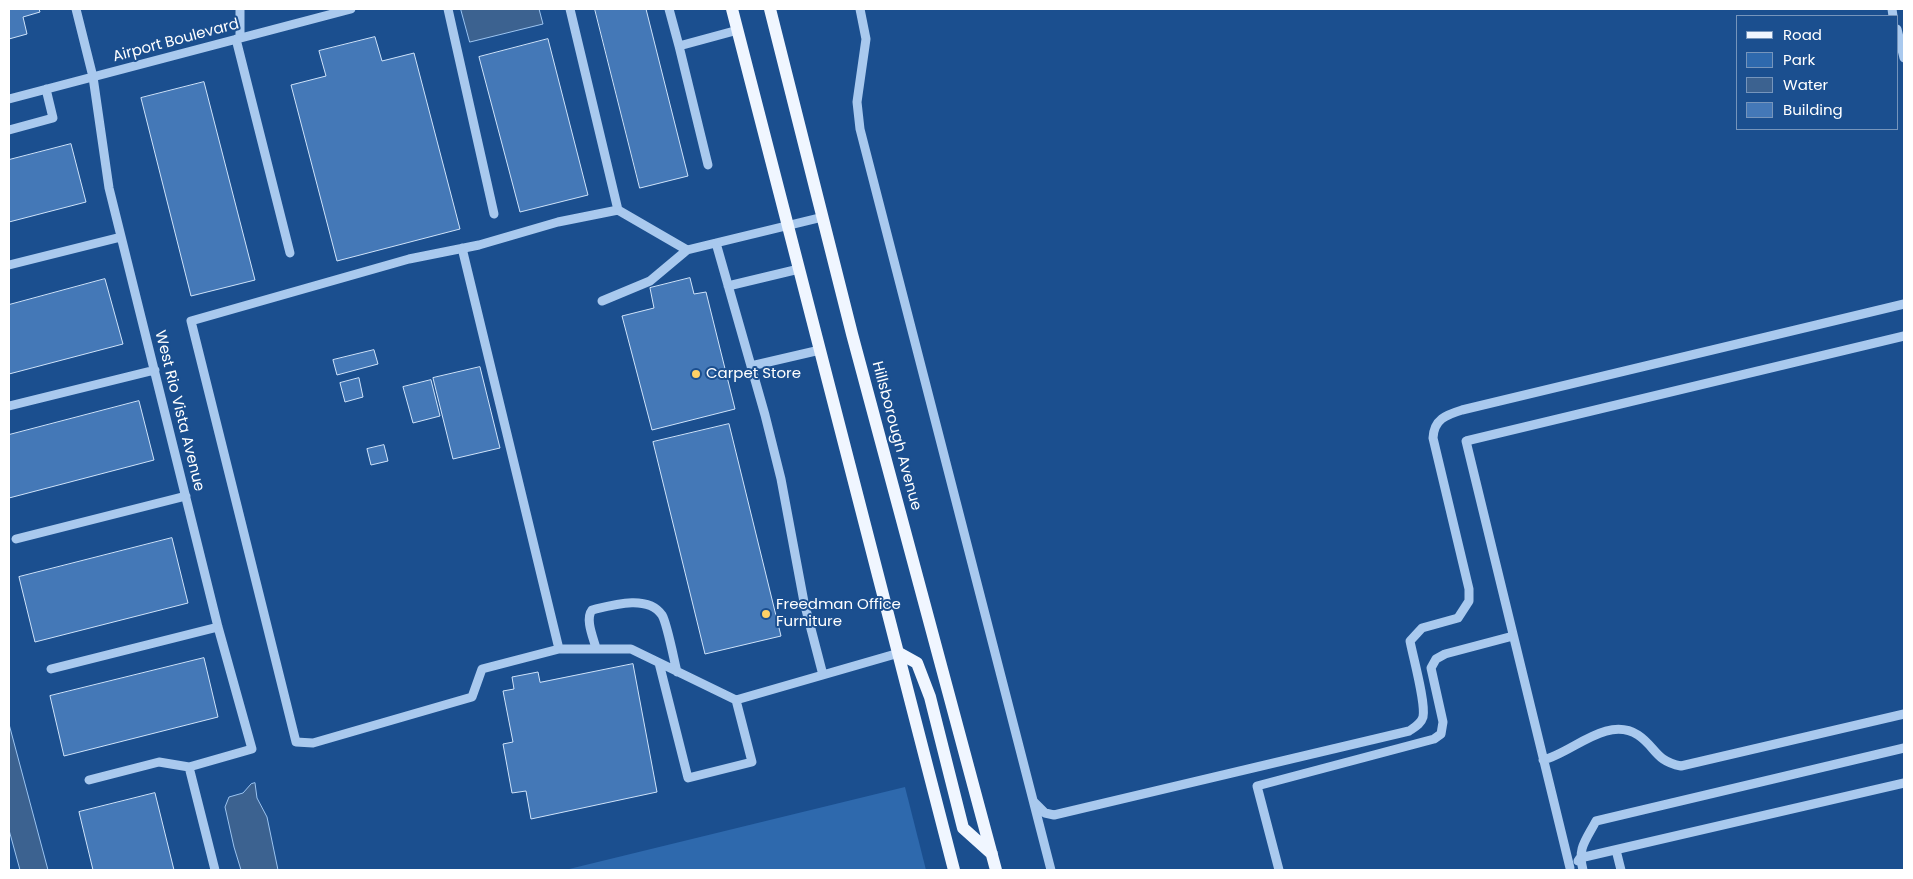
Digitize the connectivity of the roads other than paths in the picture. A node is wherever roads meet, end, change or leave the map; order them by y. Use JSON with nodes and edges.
{"nodes":[{"id":1,"x":76,"y":9,"type":"edge"},
{"id":2,"x":240,"y":9,"type":"edge"},
{"id":3,"x":350,"y":9,"type":"edge"},
{"id":4,"x":448,"y":9,"type":"edge"},
{"id":5,"x":570,"y":9,"type":"edge"},
{"id":6,"x":669,"y":9,"type":"edge"},
{"id":7,"x":732,"y":9,"type":"edge"},
{"id":8,"x":770,"y":9,"type":"edge"},
{"id":9,"x":860,"y":9,"type":"edge"},
{"id":10,"x":738,"y":30,"type":"junction"},
{"id":11,"x":1898,"y":33,"type":"edge"},
{"id":12,"x":238,"y":39,"type":"junction"},
{"id":13,"x":679,"y":46,"type":"junction"},
{"id":14,"x":1904,"y":58,"type":"edge"},
{"id":15,"x":93,"y":76,"type":"junction"},
{"id":16,"x":46,"y":89,"type":"junction"},
{"id":17,"x":9,"y":99,"type":"edge"},
{"id":18,"x":9,"y":130,"type":"edge"},
{"id":19,"x":708,"y":165,"type":"dead end"},
{"id":20,"x":618,"y":210,"type":"junction"},
{"id":21,"x":494,"y":214,"type":"dead end"},
{"id":22,"x":823,"y":217,"type":"junction"},
{"id":23,"x":788,"y":225,"type":"junction"},
{"id":24,"x":121,"y":237,"type":"junction"},
{"id":25,"x":716,"y":243,"type":"junction"},
{"id":26,"x":462,"y":248,"type":"junction"},
{"id":27,"x":687,"y":250,"type":"junction"},
{"id":28,"x":290,"y":253,"type":"dead end"},
{"id":29,"x":9,"y":265,"type":"edge"},
{"id":30,"x":799,"y":269,"type":"junction"},
{"id":31,"x":728,"y":286,"type":"junction"},
{"id":32,"x":602,"y":300,"type":"dead end"},
{"id":33,"x":1904,"y":304,"type":"edge"},
{"id":34,"x":1904,"y":336,"type":"edge"},
{"id":35,"x":820,"y":350,"type":"junction"},
{"id":36,"x":751,"y":366,"type":"junction"},
{"id":37,"x":155,"y":370,"type":"junction"},
{"id":38,"x":9,"y":406,"type":"edge"},
{"id":39,"x":186,"y":496,"type":"junction"},
{"id":40,"x":16,"y":539,"type":"dead end"},
{"id":41,"x":218,"y":626,"type":"junction"},
{"id":42,"x":1513,"y":636,"type":"junction"},
{"id":43,"x":596,"y":648,"type":"junction"},
{"id":44,"x":559,"y":649,"type":"junction"},
{"id":45,"x":899,"y":653,"type":"junction"},
{"id":46,"x":658,"y":663,"type":"junction"},
{"id":47,"x":51,"y":669,"type":"dead end"},
{"id":48,"x":677,"y":672,"type":"junction"},
{"id":49,"x":823,"y":675,"type":"junction"},
{"id":50,"x":736,"y":700,"type":"junction"},
{"id":51,"x":1904,"y":714,"type":"edge"},
{"id":52,"x":1904,"y":748,"type":"edge"},
{"id":53,"x":1543,"y":760,"type":"junction"},
{"id":54,"x":189,"y":767,"type":"junction"},
{"id":55,"x":89,"y":780,"type":"dead end"},
{"id":56,"x":1904,"y":783,"type":"edge"},
{"id":57,"x":1034,"y":802,"type":"junction"},
{"id":58,"x":1616,"y":850,"type":"junction"},
{"id":59,"x":992,"y":854,"type":"junction"},
{"id":60,"x":1580,"y":858,"type":"junction"},
{"id":61,"x":1568,"y":869,"type":"edge"},
{"id":62,"x":215,"y":870,"type":"edge"},
{"id":63,"x":954,"y":870,"type":"edge"},
{"id":64,"x":996,"y":870,"type":"edge"},
{"id":65,"x":1051,"y":870,"type":"edge"},
{"id":66,"x":1279,"y":870,"type":"edge"},
{"id":67,"x":1583,"y":870,"type":"edge"},
{"id":68,"x":1620,"y":870,"type":"edge"}],
"edges":[{"from":1,"to":15,"type":"street","name":"West Rio Vista Avenue"},
{"from":2,"to":12,"type":"street"},
{"from":3,"to":12,"type":"street","name":"Airport Boulevard"},
{"from":4,"to":21,"type":"street"},
{"from":5,"to":20,"type":"street"},
{"from":6,"to":13,"type":"street"},
{"from":7,"to":10,"type":"main road"},
{"from":8,"to":22,"type":"main road","name":"Hillsborough Avenue"},
{"from":9,"to":57,"type":"street"},
{"from":10,"to":13,"type":"street"},
{"from":10,"to":23,"type":"main road"},
{"from":11,"to":14,"type":"street"},
{"from":12,"to":15,"type":"street","name":"Airport Boulevard"},
{"from":12,"to":28,"type":"street"},
{"from":13,"to":19,"type":"street"},
{"from":15,"to":16,"type":"street","name":"Airport Boulevard"},
{"from":15,"to":24,"type":"street","name":"West Rio Vista Avenue"},
{"from":16,"to":17,"type":"street","name":"Airport Boulevard"},
{"from":16,"to":18,"type":"street"},
{"from":20,"to":26,"type":"street"},
{"from":20,"to":27,"type":"street"},
{"from":22,"to":23,"type":"street"},
{"from":22,"to":59,"type":"main road","name":"Hillsborough Avenue"},
{"from":23,"to":25,"type":"street"},
{"from":23,"to":30,"type":"main road"},
{"from":24,"to":29,"type":"street"},
{"from":24,"to":37,"type":"street","name":"West Rio Vista Avenue"},
{"from":25,"to":27,"type":"street"},
{"from":25,"to":31,"type":"street"},
{"from":26,"to":44,"type":"street"},
{"from":26,"to":44,"type":"street"},
{"from":27,"to":32,"type":"street"},
{"from":30,"to":31,"type":"street"},
{"from":30,"to":35,"type":"main road"},
{"from":31,"to":36,"type":"street"},
{"from":33,"to":57,"type":"street"},
{"from":34,"to":42,"type":"street"},
{"from":35,"to":36,"type":"street"},
{"from":35,"to":45,"type":"main road"},
{"from":36,"to":49,"type":"street"},
{"from":37,"to":38,"type":"street"},
{"from":37,"to":39,"type":"street","name":"West Rio Vista Avenue"},
{"from":39,"to":40,"type":"street"},
{"from":39,"to":41,"type":"street","name":"West Rio Vista Avenue"},
{"from":41,"to":47,"type":"street"},
{"from":41,"to":54,"type":"street","name":"West Rio Vista Avenue"},
{"from":42,"to":53,"type":"street"},
{"from":42,"to":66,"type":"street"},
{"from":43,"to":44,"type":"street"},
{"from":43,"to":46,"type":"street"},
{"from":43,"to":48,"type":"street"},
{"from":45,"to":49,"type":"street"},
{"from":45,"to":59,"type":"main road"},
{"from":45,"to":63,"type":"main road"},
{"from":46,"to":48,"type":"street"},
{"from":46,"to":50,"type":"street"},
{"from":48,"to":50,"type":"street"},
{"from":49,"to":50,"type":"street"},
{"from":51,"to":53,"type":"street"},
{"from":52,"to":60,"type":"street"},
{"from":53,"to":61,"type":"street"},
{"from":54,"to":55,"type":"street"},
{"from":54,"to":62,"type":"street"},
{"from":56,"to":58,"type":"street"},
{"from":57,"to":65,"type":"street"},
{"from":58,"to":60,"type":"street"},
{"from":58,"to":68,"type":"street"},
{"from":59,"to":64,"type":"main road","name":"Hillsborough Avenue"},
{"from":60,"to":61,"type":"street"},
{"from":60,"to":67,"type":"street"}]}
